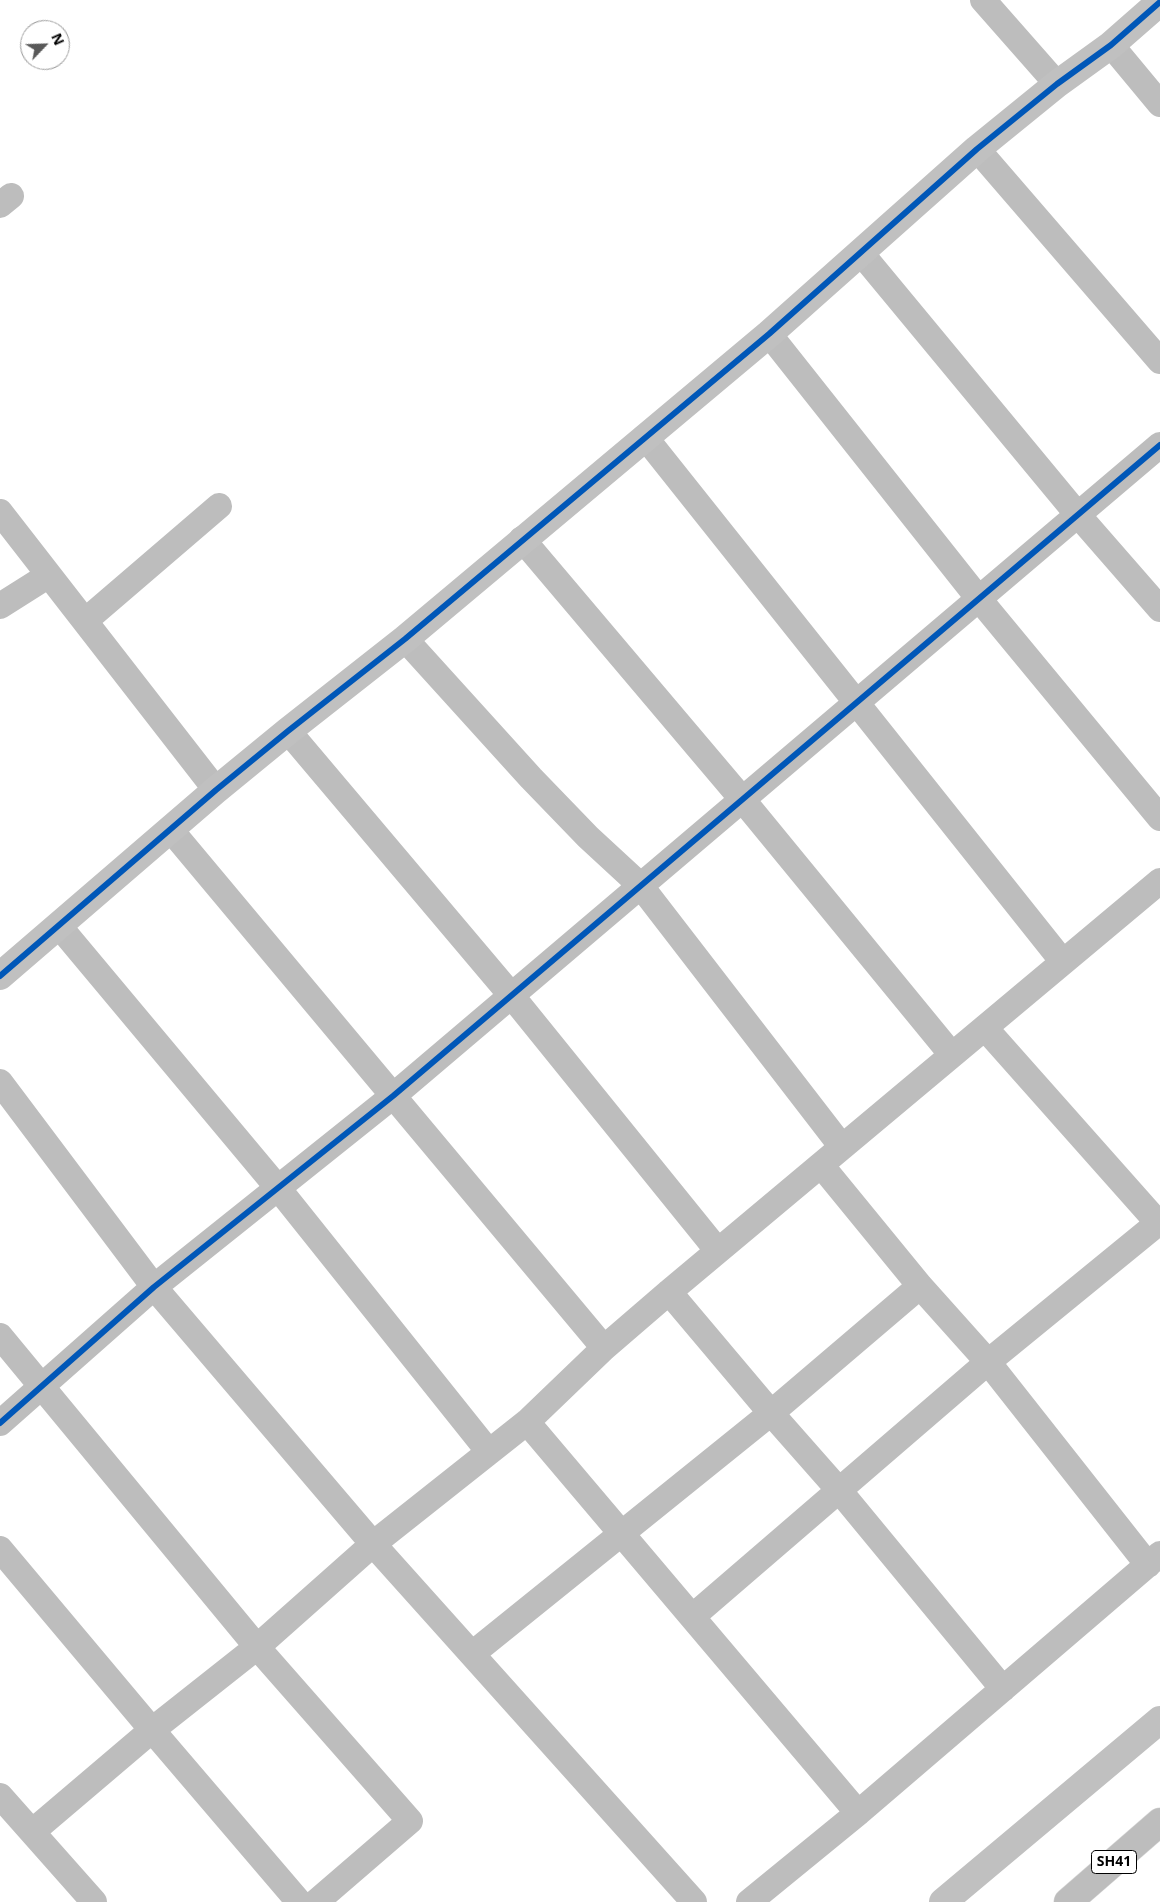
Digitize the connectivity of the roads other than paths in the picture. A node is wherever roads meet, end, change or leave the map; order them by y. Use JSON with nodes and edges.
{"nodes":[{"id":1,"x":983,"y":0,"type":"edge"},
{"id":2,"x":1160,"y":2,"type":"edge"},
{"id":3,"x":1111,"y":45,"type":"junction"},
{"id":4,"x":1057,"y":84,"type":"junction"},
{"id":5,"x":1160,"y":104,"type":"edge"},
{"id":6,"x":977,"y":149,"type":"junction"},
{"id":7,"x":861,"y":253,"type":"junction"},
{"id":8,"x":769,"y":334,"type":"junction"},
{"id":9,"x":1160,"y":361,"type":"edge"},
{"id":10,"x":645,"y":437,"type":"junction"},
{"id":11,"x":1160,"y":446,"type":"edge"},
{"id":12,"x":219,"y":506,"type":"dead end"},
{"id":13,"x":0,"y":512,"type":"edge"},
{"id":14,"x":1078,"y":516,"type":"junction"},
{"id":15,"x":522,"y":539,"type":"junction"},
{"id":16,"x":49,"y":575,"type":"junction"},
{"id":17,"x":979,"y":599,"type":"junction"},
{"id":18,"x":0,"y":606,"type":"edge"},
{"id":19,"x":1160,"y":609,"type":"edge"},
{"id":20,"x":85,"y":621,"type":"junction"},
{"id":21,"x":405,"y":639,"type":"junction"},
{"id":22,"x":856,"y":703,"type":"junction"},
{"id":23,"x":288,"y":730,"type":"junction"},
{"id":24,"x":216,"y":790,"type":"junction"},
{"id":25,"x":742,"y":799,"type":"junction"},
{"id":26,"x":1160,"y":818,"type":"edge"},
{"id":27,"x":170,"y":829,"type":"junction"},
{"id":28,"x":1160,"y":881,"type":"edge"},
{"id":29,"x":640,"y":885,"type":"junction"},
{"id":30,"x":59,"y":926,"type":"junction"},
{"id":31,"x":1063,"y":962,"type":"junction"},
{"id":32,"x":0,"y":976,"type":"edge"},
{"id":33,"x":511,"y":995,"type":"junction"},
{"id":34,"x":985,"y":1028,"type":"junction"},
{"id":35,"x":952,"y":1055,"type":"junction"},
{"id":36,"x":0,"y":1082,"type":"edge"},
{"id":37,"x":393,"y":1096,"type":"junction"},
{"id":38,"x":842,"y":1147,"type":"junction"},
{"id":39,"x":821,"y":1165,"type":"junction"},
{"id":40,"x":278,"y":1188,"type":"junction"},
{"id":41,"x":1159,"y":1224,"type":"edge"},
{"id":42,"x":718,"y":1251,"type":"junction"},
{"id":43,"x":920,"y":1286,"type":"junction"},
{"id":44,"x":154,"y":1287,"type":"junction"},
{"id":45,"x":669,"y":1292,"type":"junction"},
{"id":46,"x":0,"y":1336,"type":"edge"},
{"id":47,"x":604,"y":1348,"type":"junction"},
{"id":48,"x":988,"y":1362,"type":"junction"},
{"id":49,"x":41,"y":1386,"type":"junction"},
{"id":50,"x":771,"y":1412,"type":"junction"},
{"id":51,"x":527,"y":1422,"type":"junction"},
{"id":52,"x":0,"y":1423,"type":"edge"},
{"id":53,"x":489,"y":1452,"type":"junction"},
{"id":54,"x":838,"y":1489,"type":"junction"},
{"id":55,"x":621,"y":1532,"type":"junction"},
{"id":56,"x":373,"y":1544,"type":"junction"},
{"id":57,"x":0,"y":1549,"type":"edge"},
{"id":58,"x":1154,"y":1560,"type":"edge"},
{"id":59,"x":692,"y":1617,"type":"junction"},
{"id":60,"x":257,"y":1646,"type":"junction"},
{"id":61,"x":472,"y":1654,"type":"junction"},
{"id":62,"x":1003,"y":1688,"type":"junction"},
{"id":63,"x":1160,"y":1720,"type":"edge"},
{"id":64,"x":152,"y":1730,"type":"junction"},
{"id":65,"x":0,"y":1796,"type":"edge"},
{"id":66,"x":858,"y":1813,"type":"junction"},
{"id":67,"x":1160,"y":1822,"type":"edge"},
{"id":68,"x":32,"y":1832,"type":"junction"},
{"id":69,"x":94,"y":1902,"type":"edge"},
{"id":70,"x":299,"y":1902,"type":"edge"},
{"id":71,"x":316,"y":1902,"type":"edge"},
{"id":72,"x":694,"y":1902,"type":"edge"},
{"id":73,"x":749,"y":1902,"type":"edge"},
{"id":74,"x":944,"y":1902,"type":"edge"},
{"id":75,"x":1068,"y":1902,"type":"edge"}],
"edges":[{"from":1,"to":4,"type":"street"},
{"from":2,"to":3,"type":"street"},
{"from":3,"to":4,"type":"street"},
{"from":3,"to":5,"type":"street"},
{"from":4,"to":6,"type":"street"},
{"from":6,"to":7,"type":"street"},
{"from":6,"to":9,"type":"street"},
{"from":7,"to":8,"type":"street"},
{"from":7,"to":14,"type":"street"},
{"from":8,"to":10,"type":"street"},
{"from":8,"to":17,"type":"street"},
{"from":10,"to":15,"type":"street"},
{"from":10,"to":22,"type":"street"},
{"from":11,"to":14,"type":"street"},
{"from":12,"to":20,"type":"street"},
{"from":13,"to":16,"type":"street"},
{"from":14,"to":17,"type":"street"},
{"from":14,"to":19,"type":"street"},
{"from":15,"to":21,"type":"street"},
{"from":15,"to":25,"type":"street"},
{"from":16,"to":18,"type":"street"},
{"from":16,"to":20,"type":"street"},
{"from":17,"to":22,"type":"street"},
{"from":17,"to":26,"type":"street"},
{"from":20,"to":24,"type":"street"},
{"from":21,"to":23,"type":"street"},
{"from":21,"to":29,"type":"street"},
{"from":22,"to":25,"type":"street"},
{"from":22,"to":31,"type":"street"},
{"from":23,"to":24,"type":"street"},
{"from":23,"to":33,"type":"street"},
{"from":24,"to":27,"type":"street"},
{"from":25,"to":29,"type":"street"},
{"from":25,"to":35,"type":"street"},
{"from":27,"to":30,"type":"street"},
{"from":27,"to":37,"type":"street"},
{"from":28,"to":31,"type":"street"},
{"from":29,"to":33,"type":"street"},
{"from":29,"to":38,"type":"street"},
{"from":30,"to":32,"type":"street"},
{"from":30,"to":40,"type":"street"},
{"from":31,"to":34,"type":"street"},
{"from":33,"to":37,"type":"street"},
{"from":33,"to":42,"type":"street"},
{"from":34,"to":35,"type":"street"},
{"from":34,"to":41,"type":"street"},
{"from":35,"to":38,"type":"street"},
{"from":36,"to":44,"type":"street"},
{"from":37,"to":40,"type":"street"},
{"from":37,"to":47,"type":"street"},
{"from":38,"to":39,"type":"street"},
{"from":39,"to":42,"type":"street"},
{"from":39,"to":43,"type":"street"},
{"from":40,"to":44,"type":"street"},
{"from":40,"to":53,"type":"street"},
{"from":41,"to":48,"type":"street"},
{"from":42,"to":45,"type":"street"},
{"from":43,"to":48,"type":"street"},
{"from":43,"to":50,"type":"street"},
{"from":44,"to":49,"type":"street"},
{"from":44,"to":56,"type":"street"},
{"from":45,"to":47,"type":"street"},
{"from":45,"to":50,"type":"street"},
{"from":46,"to":49,"type":"street"},
{"from":47,"to":51,"type":"street"},
{"from":48,"to":54,"type":"street"},
{"from":48,"to":58,"type":"street"},
{"from":49,"to":52,"type":"street"},
{"from":49,"to":60,"type":"street"},
{"from":50,"to":54,"type":"street"},
{"from":50,"to":55,"type":"street"},
{"from":51,"to":53,"type":"street"},
{"from":51,"to":55,"type":"street"},
{"from":53,"to":56,"type":"street"},
{"from":54,"to":59,"type":"street"},
{"from":54,"to":62,"type":"street"},
{"from":55,"to":59,"type":"street"},
{"from":55,"to":61,"type":"street"},
{"from":56,"to":60,"type":"street"},
{"from":56,"to":61,"type":"street"},
{"from":57,"to":64,"type":"street"},
{"from":58,"to":62,"type":"street"},
{"from":59,"to":66,"type":"street"},
{"from":60,"to":64,"type":"street"},
{"from":60,"to":71,"type":"street"},
{"from":61,"to":72,"type":"street"},
{"from":62,"to":66,"type":"street"},
{"from":63,"to":74,"type":"street"},
{"from":64,"to":68,"type":"street"},
{"from":64,"to":70,"type":"street"},
{"from":65,"to":68,"type":"street"},
{"from":66,"to":73,"type":"street"},
{"from":67,"to":75,"type":"main road","number":"SH41"},
{"from":68,"to":69,"type":"street"}]}
